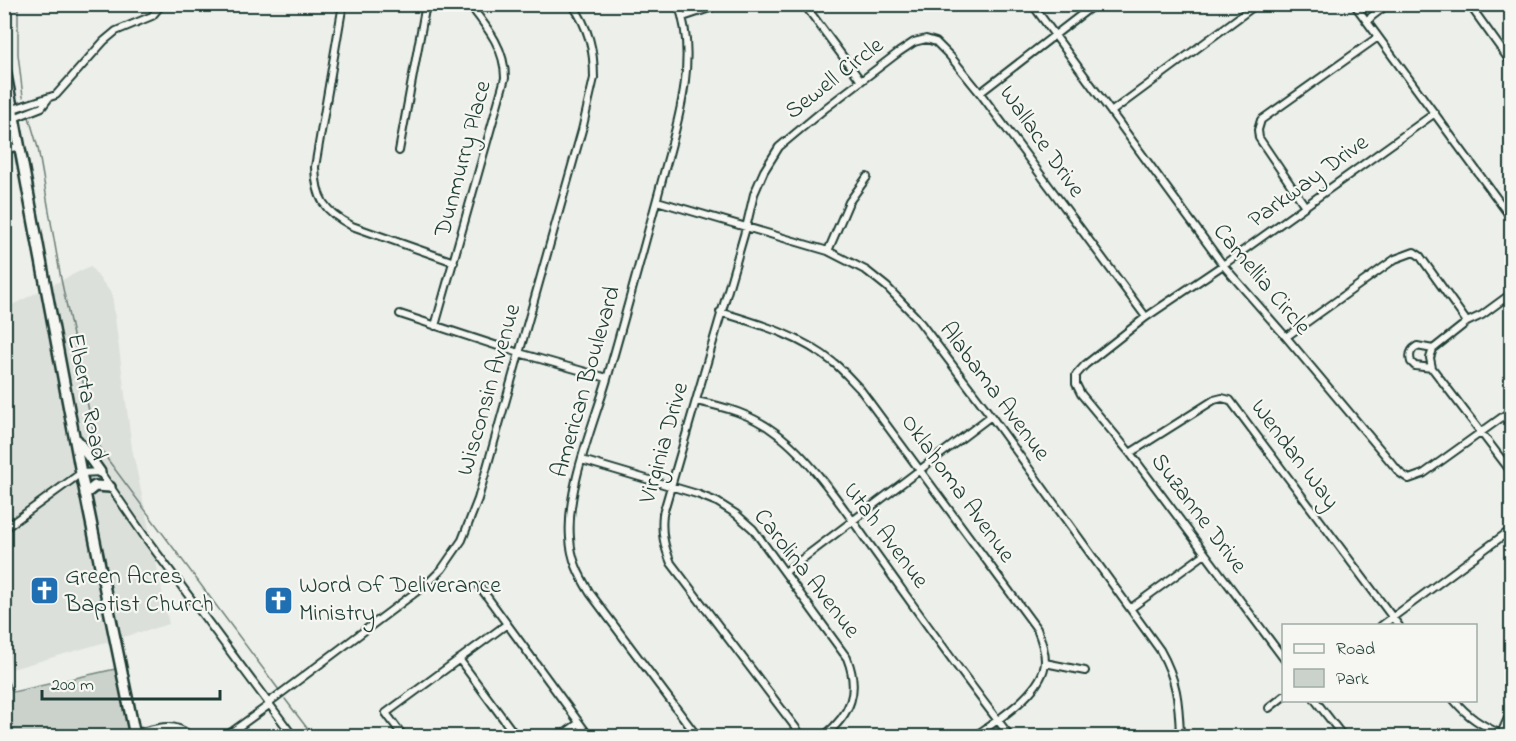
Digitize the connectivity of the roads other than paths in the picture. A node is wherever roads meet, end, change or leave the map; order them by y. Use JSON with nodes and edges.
{"nodes":[{"id":1,"x":162,"y":4,"type":"edge"},
{"id":2,"x":344,"y":4,"type":"edge"},
{"id":3,"x":426,"y":4,"type":"edge"},
{"id":4,"x":470,"y":4,"type":"edge"},
{"id":5,"x":572,"y":4,"type":"edge"},
{"id":6,"x":678,"y":4,"type":"edge"},
{"id":7,"x":722,"y":4,"type":"edge"},
{"id":8,"x":804,"y":4,"type":"edge"},
{"id":9,"x":1032,"y":4,"type":"edge"},
{"id":10,"x":1095,"y":4,"type":"edge"},
{"id":11,"x":1257,"y":4,"type":"edge"},
{"id":12,"x":1354,"y":4,"type":"edge"},
{"id":13,"x":1388,"y":4,"type":"edge"},
{"id":14,"x":1469,"y":4,"type":"edge"},
{"id":15,"x":683,"y":17,"type":"junction"},
{"id":16,"x":1368,"y":22,"type":"junction"},
{"id":17,"x":1054,"y":35,"type":"junction"},
{"id":18,"x":1378,"y":37,"type":"junction"},
{"id":19,"x":4,"y":64,"type":"edge"},
{"id":20,"x":1512,"y":64,"type":"edge"},
{"id":21,"x":861,"y":81,"type":"junction"},
{"id":22,"x":980,"y":93,"type":"junction"},
{"id":23,"x":1111,"y":112,"type":"junction"},
{"id":24,"x":1435,"y":113,"type":"junction"},
{"id":25,"x":14,"y":114,"type":"junction"},
{"id":26,"x":19,"y":146,"type":"junction"},
{"id":27,"x":4,"y":151,"type":"edge"},
{"id":28,"x":399,"y":151,"type":"dead end"},
{"id":29,"x":867,"y":177,"type":"dead end"},
{"id":30,"x":657,"y":201,"type":"junction"},
{"id":31,"x":1305,"y":206,"type":"junction"},
{"id":32,"x":1512,"y":219,"type":"edge"},
{"id":33,"x":746,"y":228,"type":"junction"},
{"id":34,"x":828,"y":251,"type":"junction"},
{"id":35,"x":454,"y":262,"type":"junction"},
{"id":36,"x":1222,"y":266,"type":"junction"},
{"id":37,"x":1512,"y":293,"type":"edge"},
{"id":38,"x":720,"y":312,"type":"junction"},
{"id":39,"x":400,"y":314,"type":"dead end"},
{"id":40,"x":1146,"y":317,"type":"junction"},
{"id":41,"x":1467,"y":322,"type":"junction"},
{"id":42,"x":435,"y":326,"type":"junction"},
{"id":43,"x":1286,"y":337,"type":"junction"},
{"id":44,"x":1433,"y":349,"type":"junction"},
{"id":45,"x":519,"y":353,"type":"junction"},
{"id":46,"x":1432,"y":368,"type":"junction"},
{"id":47,"x":607,"y":378,"type":"junction"},
{"id":48,"x":1082,"y":394,"type":"joint"},
{"id":49,"x":696,"y":401,"type":"junction"},
{"id":50,"x":1512,"y":410,"type":"edge"},
{"id":51,"x":991,"y":416,"type":"junction"},
{"id":52,"x":1481,"y":432,"type":"junction"},
{"id":53,"x":76,"y":439,"type":"junction"},
{"id":54,"x":1130,"y":453,"type":"junction"},
{"id":55,"x":582,"y":460,"type":"junction"},
{"id":56,"x":921,"y":470,"type":"junction"},
{"id":57,"x":100,"y":472,"type":"junction"},
{"id":58,"x":1512,"y":472,"type":"edge"},
{"id":59,"x":81,"y":473,"type":"junction"},
{"id":60,"x":671,"y":486,"type":"junction"},
{"id":61,"x":110,"y":487,"type":"junction"},
{"id":62,"x":85,"y":494,"type":"junction"},
{"id":63,"x":852,"y":521,"type":"junction"},
{"id":64,"x":4,"y":529,"type":"edge"},
{"id":65,"x":1512,"y":529,"type":"edge"},
{"id":66,"x":1205,"y":554,"type":"junction"},
{"id":67,"x":785,"y":572,"type":"junction"},
{"id":68,"x":480,"y":587,"type":"dead end"},
{"id":69,"x":1131,"y":608,"type":"junction"},
{"id":70,"x":1393,"y":617,"type":"junction"},
{"id":71,"x":507,"y":624,"type":"junction"},
{"id":72,"x":1384,"y":624,"type":"edge"},
{"id":73,"x":1398,"y":624,"type":"edge"},
{"id":74,"x":1282,"y":655,"type":"edge"},
{"id":75,"x":459,"y":659,"type":"junction"},
{"id":76,"x":1045,"y":663,"type":"junction"},
{"id":77,"x":1085,"y":671,"type":"dead end"},
{"id":78,"x":1282,"y":698,"type":"edge"},
{"id":79,"x":1317,"y":702,"type":"edge"},
{"id":80,"x":1456,"y":702,"type":"edge"},
{"id":81,"x":269,"y":704,"type":"junction"},
{"id":82,"x":1269,"y":708,"type":"dead end"},
{"id":83,"x":1512,"y":709,"type":"edge"},
{"id":84,"x":997,"y":720,"type":"junction"},
{"id":85,"x":579,"y":723,"type":"junction"},
{"id":86,"x":135,"y":735,"type":"edge"},
{"id":87,"x":1500,"y":735,"type":"edge"},
{"id":88,"x":190,"y":736,"type":"edge"},
{"id":89,"x":226,"y":736,"type":"edge"},
{"id":90,"x":293,"y":736,"type":"edge"},
{"id":91,"x":404,"y":736,"type":"edge"},
{"id":92,"x":516,"y":736,"type":"edge"},
{"id":93,"x":561,"y":736,"type":"edge"},
{"id":94,"x":589,"y":736,"type":"edge"},
{"id":95,"x":697,"y":736,"type":"edge"},
{"id":96,"x":802,"y":736,"type":"edge"},
{"id":97,"x":824,"y":736,"type":"edge"},
{"id":98,"x":975,"y":736,"type":"edge"},
{"id":99,"x":1010,"y":736,"type":"edge"},
{"id":100,"x":1180,"y":736,"type":"edge"},
{"id":101,"x":1343,"y":736,"type":"edge"}],
"edges":[{"from":1,"to":25,"type":"street"},
{"from":2,"to":35,"type":"street","name":"Dunmurry Place"},
{"from":3,"to":28,"type":"street"},
{"from":4,"to":35,"type":"street","name":"Dunmurry Place"},
{"from":5,"to":45,"type":"street","name":"Wisconsin Avenue"},
{"from":6,"to":15,"type":"street","name":"American Boulevard"},
{"from":7,"to":15,"type":"street"},
{"from":8,"to":21,"type":"street"},
{"from":9,"to":17,"type":"street"},
{"from":10,"to":17,"type":"street"},
{"from":11,"to":23,"type":"street"},
{"from":12,"to":16,"type":"street"},
{"from":13,"to":16,"type":"street"},
{"from":14,"to":20,"type":"street"},
{"from":15,"to":30,"type":"street","name":"American Boulevard"},
{"from":16,"to":18,"type":"street"},
{"from":17,"to":22,"type":"street","name":"Wallace Drive"},
{"from":17,"to":23,"type":"street","name":"Camellia Circle"},
{"from":18,"to":24,"type":"street"},
{"from":18,"to":31,"type":"street"},
{"from":19,"to":25,"type":"street","name":"Elberta Road"},
{"from":21,"to":22,"type":"street","name":"Sewell Circle"},
{"from":21,"to":33,"type":"street","name":"Sewell Circle"},
{"from":22,"to":40,"type":"street","name":"Wallace Drive"},
{"from":23,"to":36,"type":"street","name":"Camellia Circle"},
{"from":24,"to":31,"type":"street","name":"Parkway Drive"},
{"from":24,"to":32,"type":"street"},
{"from":25,"to":26,"type":"street","name":"Elberta Road"},
{"from":26,"to":27,"type":"street"},
{"from":26,"to":53,"type":"street","name":"Elberta Road"},
{"from":29,"to":34,"type":"street"},
{"from":30,"to":33,"type":"street","name":"Alabama Avenue"},
{"from":30,"to":47,"type":"street","name":"American Boulevard"},
{"from":31,"to":36,"type":"street","name":"Parkway Drive"},
{"from":33,"to":34,"type":"street","name":"Alabama Avenue"},
{"from":33,"to":38,"type":"street","name":"Virginia Drive"},
{"from":34,"to":51,"type":"street","name":"Alabama Avenue"},
{"from":35,"to":42,"type":"street","name":"Dunmurry Place"},
{"from":36,"to":40,"type":"street","name":"Parkway Drive"},
{"from":36,"to":43,"type":"street","name":"Camellia Circle"},
{"from":37,"to":41,"type":"street"},
{"from":38,"to":49,"type":"street","name":"Virginia Drive"},
{"from":38,"to":56,"type":"street","name":"Oklahoma Avenue"},
{"from":39,"to":42,"type":"street"},
{"from":40,"to":48,"type":"street","name":"Parkway Drive"},
{"from":41,"to":43,"type":"street"},
{"from":41,"to":44,"type":"street"},
{"from":42,"to":45,"type":"street"},
{"from":43,"to":52,"type":"street","name":"Camellia Circle"},
{"from":44,"to":46,"type":"street"},
{"from":44,"to":46,"type":"street"},
{"from":45,"to":47,"type":"street"},
{"from":45,"to":81,"type":"street","name":"Wisconsin Avenue"},
{"from":46,"to":52,"type":"street"},
{"from":47,"to":55,"type":"street","name":"American Boulevard"},
{"from":48,"to":54,"type":"street","name":"Suzanne Drive"},
{"from":49,"to":60,"type":"street","name":"Virginia Drive"},
{"from":49,"to":63,"type":"street","name":"Utah Avenue"},
{"from":50,"to":52,"type":"street","name":"Camellia Circle"},
{"from":51,"to":56,"type":"street"},
{"from":51,"to":69,"type":"street","name":"Alabama Avenue"},
{"from":52,"to":58,"type":"street"},
{"from":53,"to":57,"type":"street"},
{"from":53,"to":59,"type":"street","name":"Elberta Road"},
{"from":54,"to":66,"type":"street","name":"Suzanne Drive"},
{"from":54,"to":70,"type":"street","name":"Wendan Way"},
{"from":55,"to":60,"type":"street","name":"Carolina Avenue"},
{"from":55,"to":95,"type":"street","name":"American Boulevard"},
{"from":56,"to":63,"type":"street"},
{"from":56,"to":76,"type":"street","name":"Oklahoma Avenue"},
{"from":57,"to":59,"type":"street"},
{"from":57,"to":61,"type":"street"},
{"from":59,"to":62,"type":"street","name":"Elberta Road"},
{"from":59,"to":64,"type":"street"},
{"from":60,"to":67,"type":"street","name":"Carolina Avenue"},
{"from":60,"to":96,"type":"street","name":"Virginia Drive"},
{"from":61,"to":62,"type":"street"},
{"from":61,"to":81,"type":"street"},
{"from":62,"to":86,"type":"street","name":"Elberta Road"},
{"from":63,"to":67,"type":"street"},
{"from":63,"to":84,"type":"street","name":"Utah Avenue"},
{"from":65,"to":70,"type":"street"},
{"from":66,"to":69,"type":"street"},
{"from":66,"to":74,"type":"street","name":"Suzanne Drive"},
{"from":67,"to":97,"type":"street","name":"Carolina Avenue"},
{"from":68,"to":71,"type":"street"},
{"from":69,"to":100,"type":"street","name":"Alabama Avenue"},
{"from":70,"to":72,"type":"street"},
{"from":70,"to":73,"type":"street","name":"Wendan Way"},
{"from":71,"to":75,"type":"street"},
{"from":71,"to":85,"type":"street"},
{"from":75,"to":91,"type":"street"},
{"from":75,"to":92,"type":"street"},
{"from":76,"to":77,"type":"street"},
{"from":76,"to":84,"type":"street"},
{"from":78,"to":82,"type":"street"},
{"from":79,"to":101,"type":"street"},
{"from":80,"to":87,"type":"street"},
{"from":81,"to":89,"type":"street","name":"Wisconsin Avenue"},
{"from":81,"to":90,"type":"street"},
{"from":83,"to":87,"type":"street"},
{"from":84,"to":98,"type":"street"},
{"from":84,"to":99,"type":"street","name":"Utah Avenue"},
{"from":85,"to":93,"type":"street"},
{"from":85,"to":94,"type":"street"},
{"from":86,"to":88,"type":"street"}]}
